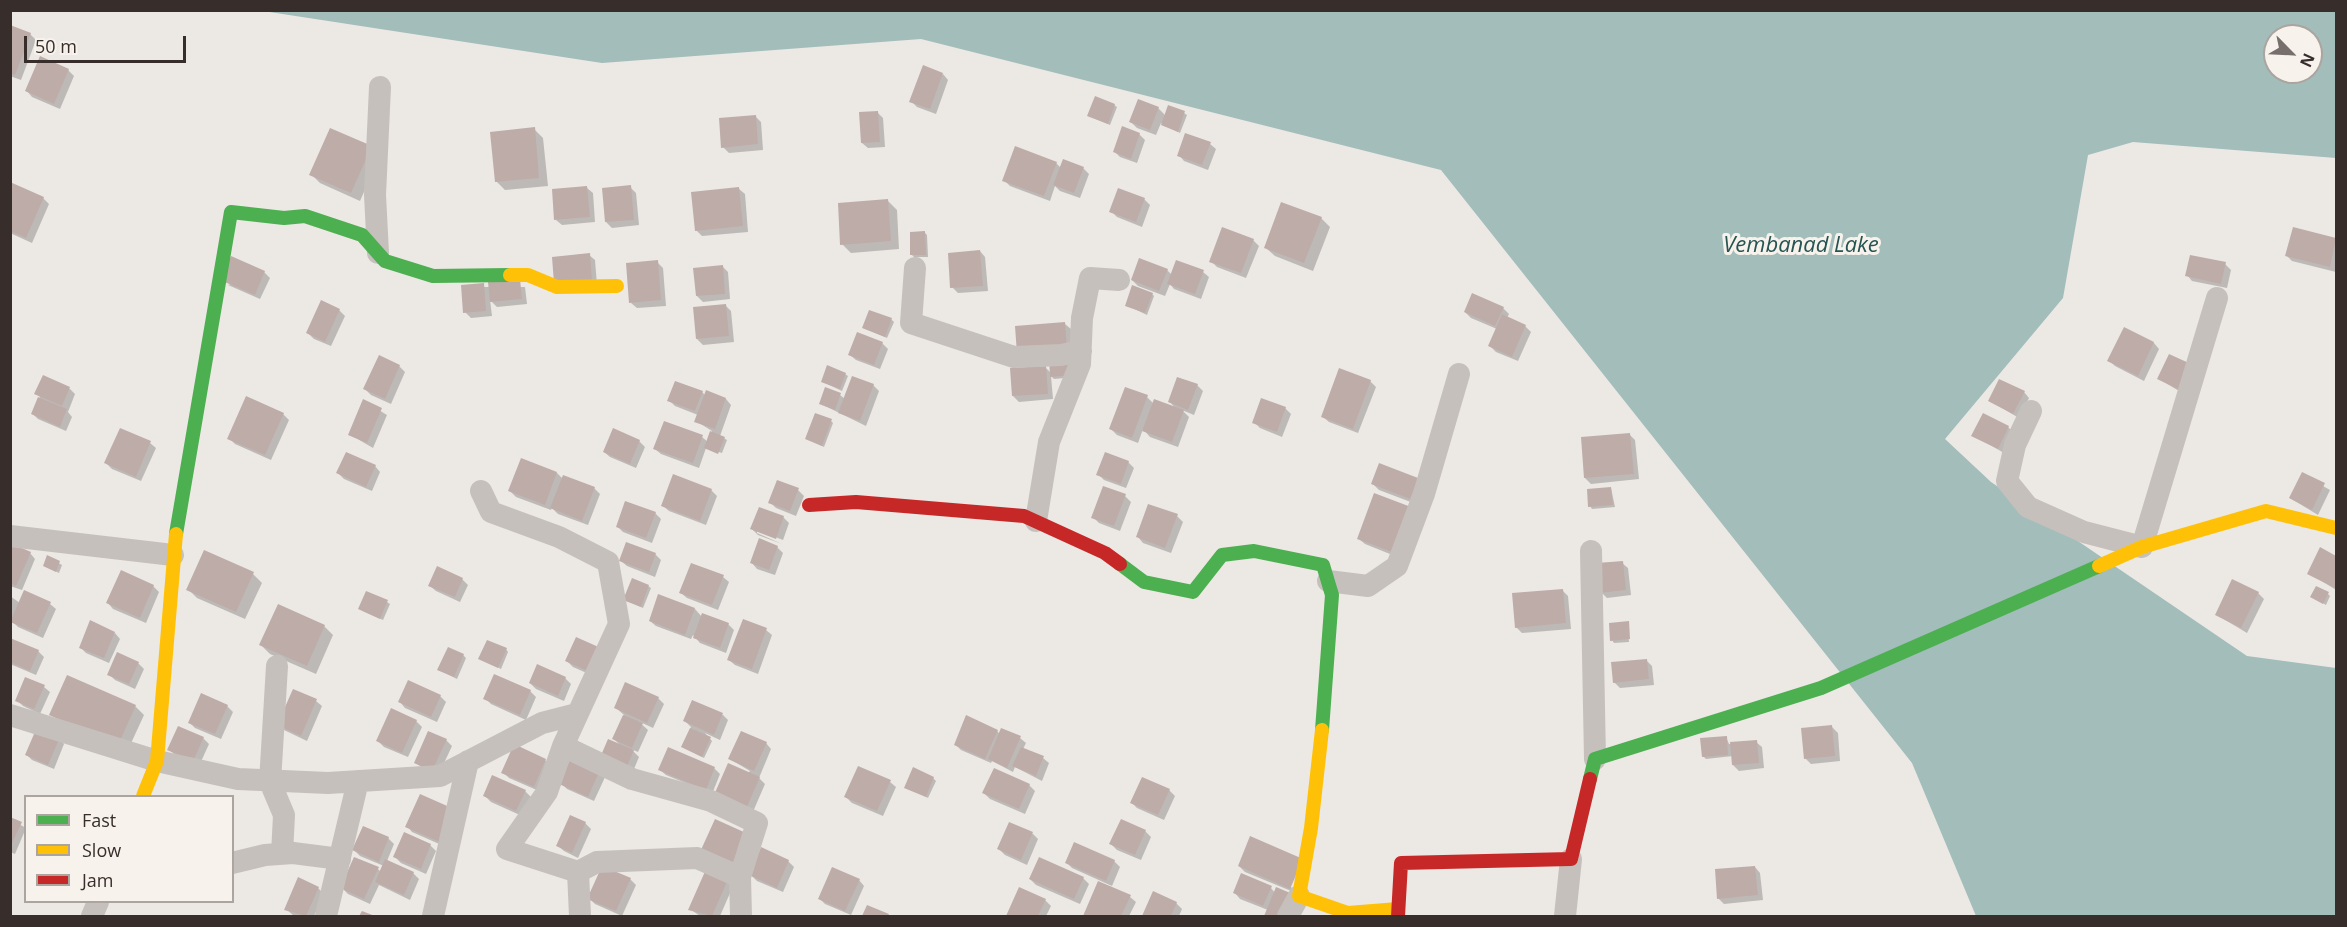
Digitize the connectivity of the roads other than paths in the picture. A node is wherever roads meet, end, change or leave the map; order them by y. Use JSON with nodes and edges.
{"nodes":[{"id":1,"x":380,"y":87,"type":"dead end"},
{"id":2,"x":378,"y":253,"type":"junction"},
{"id":3,"x":915,"y":268,"type":"dead end"},
{"id":4,"x":1119,"y":280,"type":"dead end"},
{"id":5,"x":617,"y":286,"type":"dead end"},
{"id":6,"x":2217,"y":298,"type":"dead end"},
{"id":7,"x":1081,"y":351,"type":"junction"},
{"id":8,"x":1460,"y":374,"type":"dead end"},
{"id":9,"x":2031,"y":411,"type":"dead end"},
{"id":10,"x":481,"y":491,"type":"dead end"},
{"id":11,"x":809,"y":505,"type":"dead end"},
{"id":12,"x":1036,"y":521,"type":"junction"},
{"id":13,"x":2337,"y":528,"type":"edge"},
{"id":14,"x":10,"y":536,"type":"edge"},
{"id":15,"x":2142,"y":547,"type":"junction"},
{"id":16,"x":1591,"y":551,"type":"dead end"},
{"id":17,"x":173,"y":555,"type":"junction"},
{"id":18,"x":1328,"y":581,"type":"junction"},
{"id":19,"x":277,"y":666,"type":"dead end"},
{"id":20,"x":577,"y":714,"type":"junction"},
{"id":21,"x":10,"y":715,"type":"edge"},
{"id":22,"x":564,"y":746,"type":"junction"},
{"id":23,"x":1595,"y":759,"type":"junction"},
{"id":24,"x":157,"y":761,"type":"junction"},
{"id":25,"x":468,"y":762,"type":"junction"},
{"id":26,"x":358,"y":781,"type":"junction"},
{"id":27,"x":270,"y":782,"type":"junction"},
{"id":28,"x":142,"y":795,"type":"edge"},
{"id":29,"x":282,"y":854,"type":"junction"},
{"id":30,"x":340,"y":859,"type":"junction"},
{"id":31,"x":1571,"y":859,"type":"junction"},
{"id":32,"x":234,"y":863,"type":"edge"},
{"id":33,"x":578,"y":872,"type":"junction"},
{"id":34,"x":740,"y":877,"type":"junction"},
{"id":35,"x":1299,"y":896,"type":"junction"},
{"id":36,"x":1398,"y":913,"type":"edge"},
{"id":37,"x":326,"y":916,"type":"edge"},
{"id":38,"x":433,"y":916,"type":"edge"},
{"id":39,"x":580,"y":916,"type":"edge"},
{"id":40,"x":741,"y":916,"type":"edge"},
{"id":41,"x":1288,"y":916,"type":"edge"},
{"id":42,"x":1565,"y":916,"type":"edge"}],
"edges":[{"from":1,"to":2,"type":"street"},
{"from":2,"to":5,"type":"street"},
{"from":2,"to":17,"type":"street"},
{"from":3,"to":7,"type":"street"},
{"from":4,"to":7,"type":"street"},
{"from":6,"to":15,"type":"street"},
{"from":7,"to":12,"type":"street"},
{"from":8,"to":18,"type":"street"},
{"from":9,"to":15,"type":"street"},
{"from":10,"to":20,"type":"street"},
{"from":11,"to":12,"type":"street"},
{"from":12,"to":18,"type":"street"},
{"from":13,"to":15,"type":"street"},
{"from":14,"to":17,"type":"street"},
{"from":15,"to":23,"type":"street"},
{"from":16,"to":23,"type":"street"},
{"from":17,"to":24,"type":"street"},
{"from":18,"to":35,"type":"street"},
{"from":19,"to":27,"type":"street"},
{"from":20,"to":22,"type":"street"},
{"from":20,"to":25,"type":"street"},
{"from":21,"to":24,"type":"street"},
{"from":22,"to":33,"type":"street"},
{"from":22,"to":34,"type":"street"},
{"from":23,"to":31,"type":"street"},
{"from":24,"to":27,"type":"street"},
{"from":24,"to":28,"type":"street"},
{"from":25,"to":26,"type":"street"},
{"from":25,"to":38,"type":"street"},
{"from":26,"to":27,"type":"street"},
{"from":26,"to":30,"type":"street"},
{"from":27,"to":29,"type":"street"},
{"from":29,"to":30,"type":"street"},
{"from":29,"to":32,"type":"street"},
{"from":30,"to":37,"type":"street"},
{"from":31,"to":36,"type":"street"},
{"from":31,"to":42,"type":"street"},
{"from":33,"to":34,"type":"street"},
{"from":33,"to":39,"type":"street"},
{"from":34,"to":40,"type":"street"},
{"from":35,"to":36,"type":"street"},
{"from":35,"to":41,"type":"street"}]}
